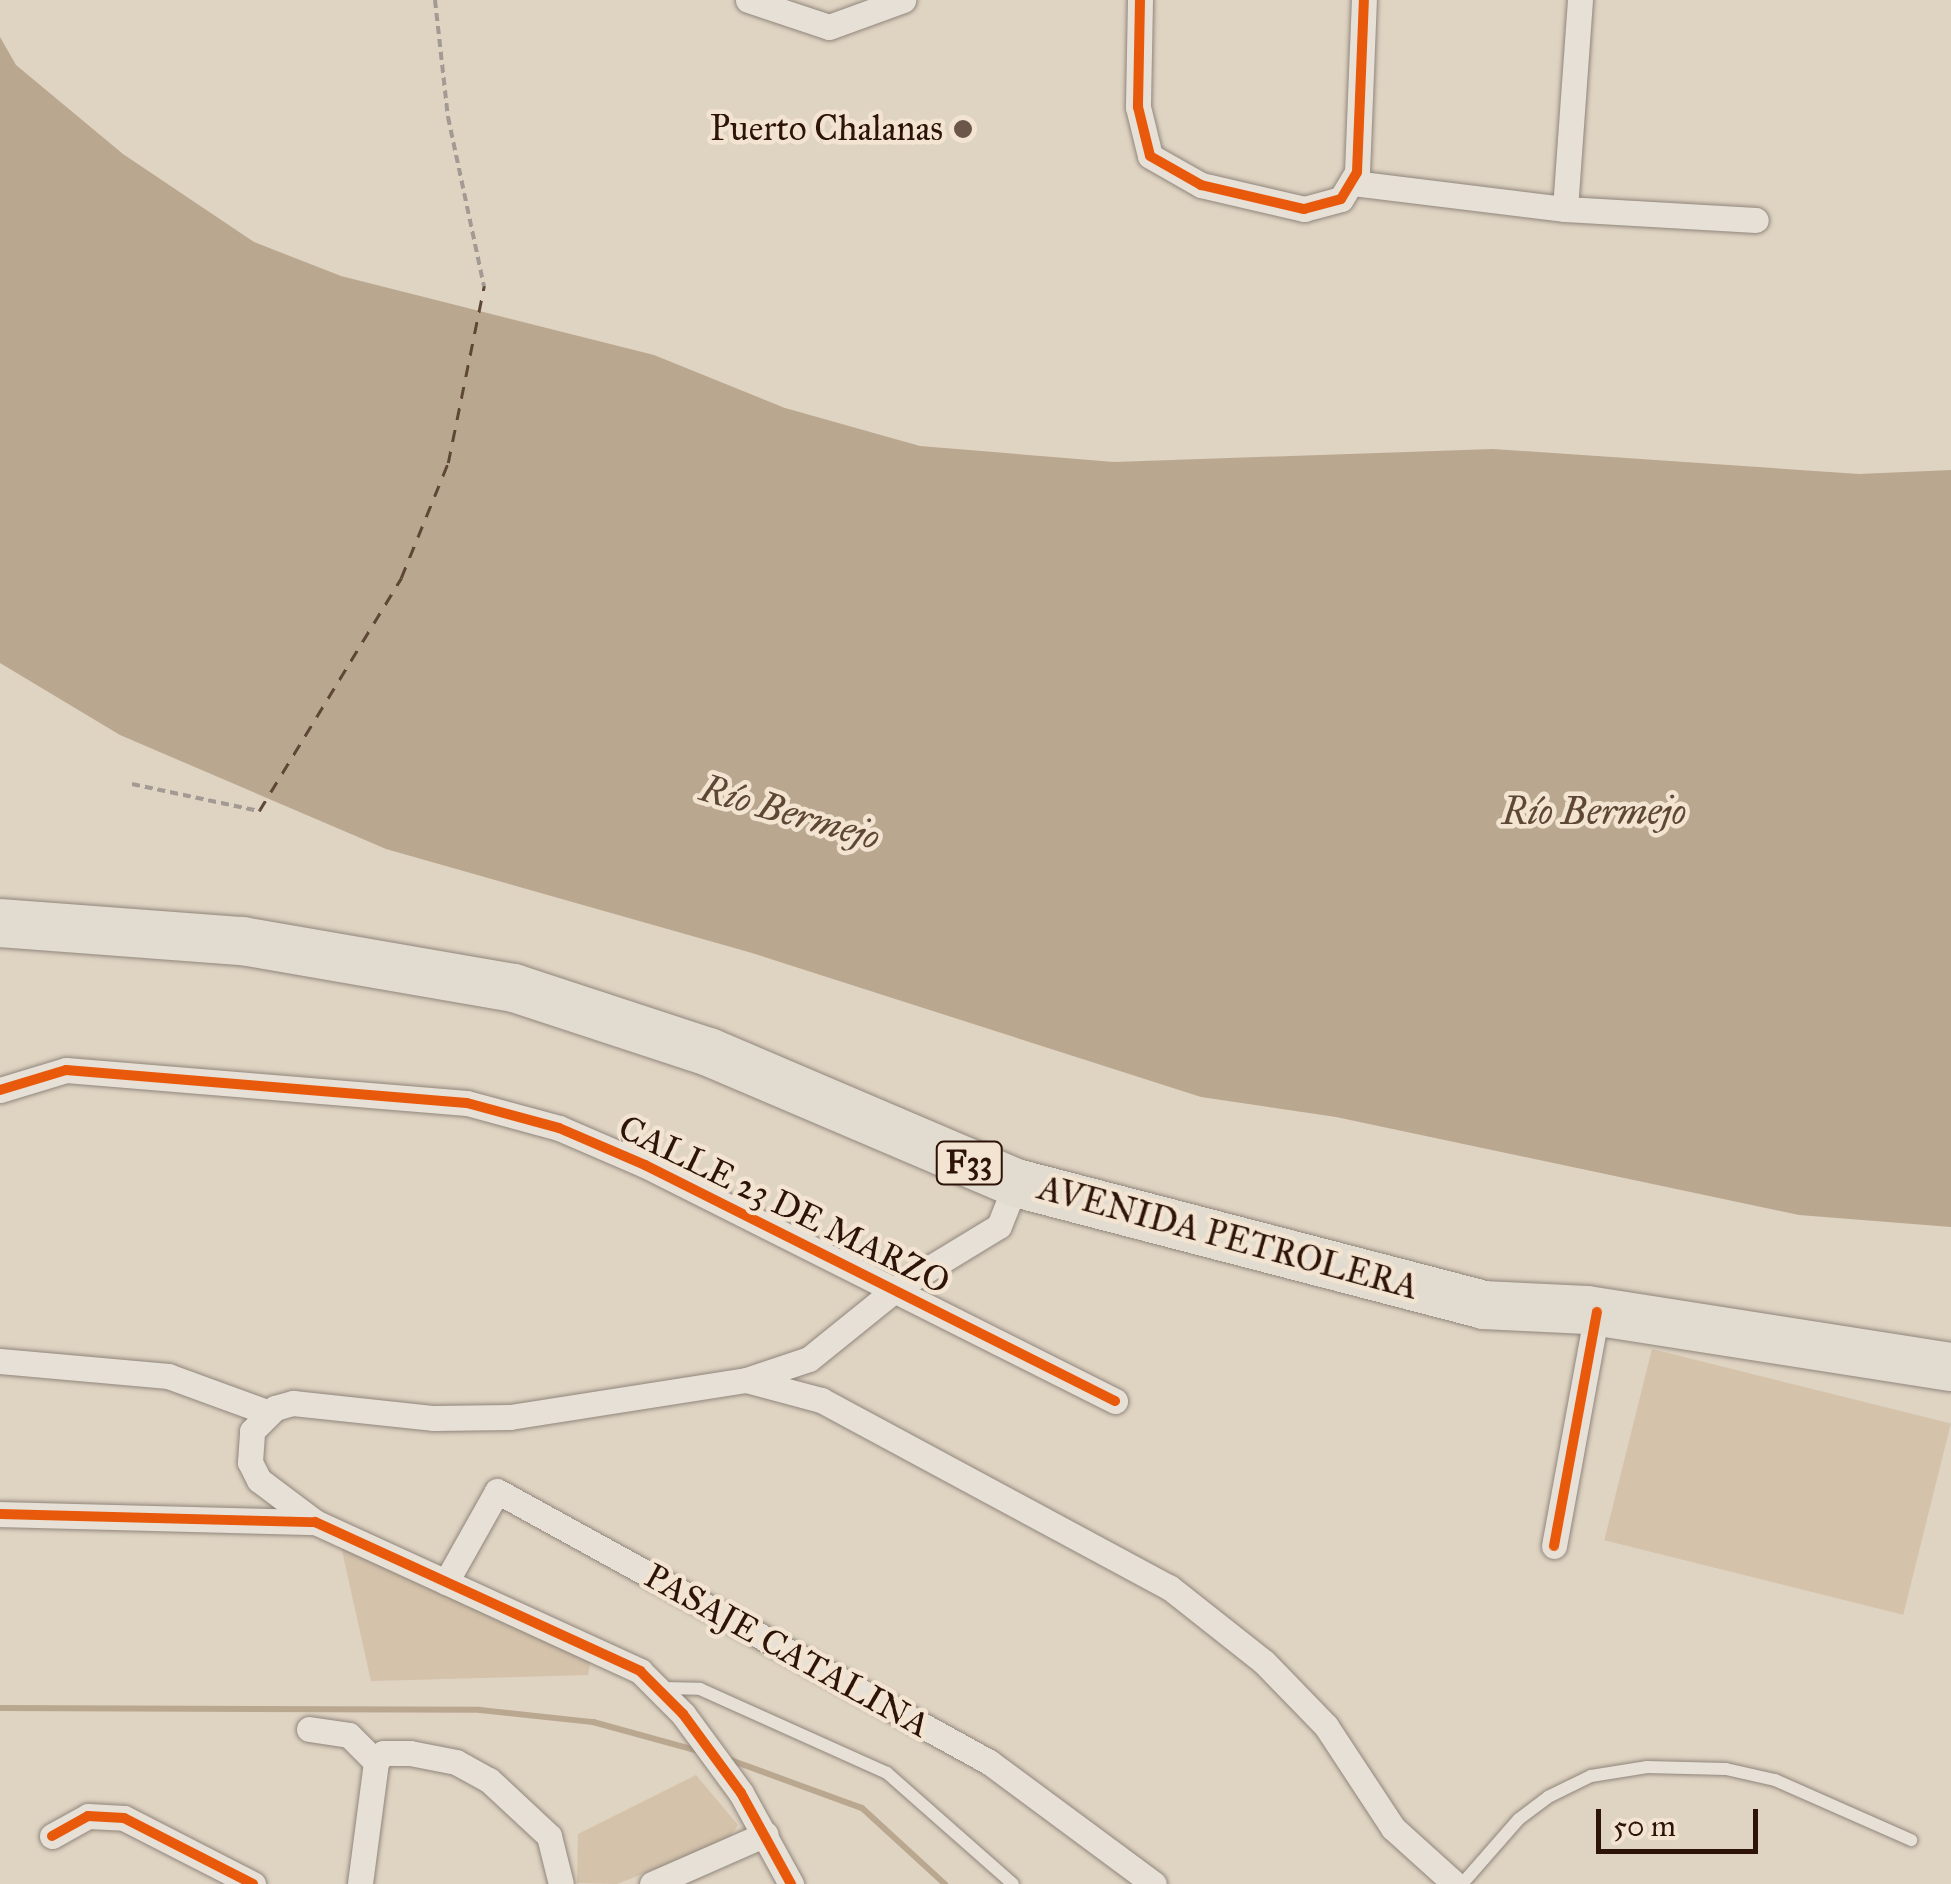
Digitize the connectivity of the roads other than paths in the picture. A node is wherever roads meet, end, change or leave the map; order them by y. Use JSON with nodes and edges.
{"nodes":[{"id":1,"x":748,"y":0,"type":"edge"},
{"id":2,"x":903,"y":0,"type":"edge"},
{"id":3,"x":1140,"y":0,"type":"edge"},
{"id":4,"x":1364,"y":0,"type":"edge"},
{"id":5,"x":1580,"y":0,"type":"edge"},
{"id":6,"x":1353,"y":183,"type":"junction"},
{"id":7,"x":1565,"y":210,"type":"junction"},
{"id":8,"x":1756,"y":220,"type":"dead end"},
{"id":9,"x":0,"y":923,"type":"edge"},
{"id":10,"x":0,"y":1090,"type":"edge"},
{"id":11,"x":1016,"y":1183,"type":"junction"},
{"id":12,"x":896,"y":1288,"type":"junction"},
{"id":13,"x":1597,"y":1312,"type":"junction"},
{"id":14,"x":0,"y":1361,"type":"edge"},
{"id":15,"x":1951,"y":1367,"type":"edge"},
{"id":16,"x":746,"y":1380,"type":"junction"},
{"id":17,"x":1114,"y":1402,"type":"dead end"},
{"id":18,"x":267,"y":1412,"type":"junction"},
{"id":19,"x":0,"y":1514,"type":"edge"},
{"id":20,"x":316,"y":1522,"type":"junction"},
{"id":21,"x":1554,"y":1546,"type":"dead end"},
{"id":22,"x":446,"y":1582,"type":"junction"},
{"id":23,"x":657,"y":1688,"type":"junction"},
{"id":24,"x":309,"y":1729,"type":"dead end"},
{"id":25,"x":376,"y":1762,"type":"junction"},
{"id":26,"x":766,"y":1834,"type":"junction"},
{"id":27,"x":52,"y":1836,"type":"dead end"},
{"id":28,"x":1911,"y":1840,"type":"dead end"},
{"id":29,"x":253,"y":1884,"type":"edge"},
{"id":30,"x":360,"y":1884,"type":"edge"},
{"id":31,"x":561,"y":1884,"type":"edge"},
{"id":32,"x":652,"y":1884,"type":"edge"},
{"id":33,"x":790,"y":1884,"type":"edge"},
{"id":34,"x":1012,"y":1884,"type":"edge"},
{"id":35,"x":1154,"y":1884,"type":"edge"},
{"id":36,"x":1459,"y":1884,"type":"edge"}],
"edges":[{"from":1,"to":2,"type":"street"},
{"from":3,"to":6,"type":"street"},
{"from":4,"to":6,"type":"street"},
{"from":5,"to":7,"type":"street"},
{"from":6,"to":7,"type":"street"},
{"from":7,"to":8,"type":"street"},
{"from":9,"to":11,"type":"highway","name":"AVENIDA PETROLERA","number":"F33"},
{"from":10,"to":12,"type":"street","name":"CALLE 23 DE MARZO"},
{"from":11,"to":12,"type":"street"},
{"from":11,"to":13,"type":"highway","name":"AVENIDA PETROLERA","number":"F33"},
{"from":12,"to":16,"type":"street"},
{"from":12,"to":17,"type":"street","name":"CALLE 23 DE MARZO"},
{"from":13,"to":15,"type":"highway","name":"AVENIDA PETROLERA","number":"F33"},
{"from":13,"to":21,"type":"street"},
{"from":14,"to":18,"type":"street"},
{"from":16,"to":18,"type":"street"},
{"from":16,"to":36,"type":"street"},
{"from":18,"to":20,"type":"street"},
{"from":19,"to":20,"type":"street"},
{"from":20,"to":22,"type":"street"},
{"from":22,"to":23,"type":"street"},
{"from":22,"to":35,"type":"street","name":"PASAJE CATALINA"},
{"from":23,"to":26,"type":"street"},
{"from":23,"to":34,"type":"lane"},
{"from":24,"to":25,"type":"street"},
{"from":25,"to":30,"type":"street"},
{"from":25,"to":31,"type":"street"},
{"from":26,"to":32,"type":"street"},
{"from":26,"to":33,"type":"street"},
{"from":27,"to":29,"type":"street"},
{"from":28,"to":36,"type":"lane"}]}
